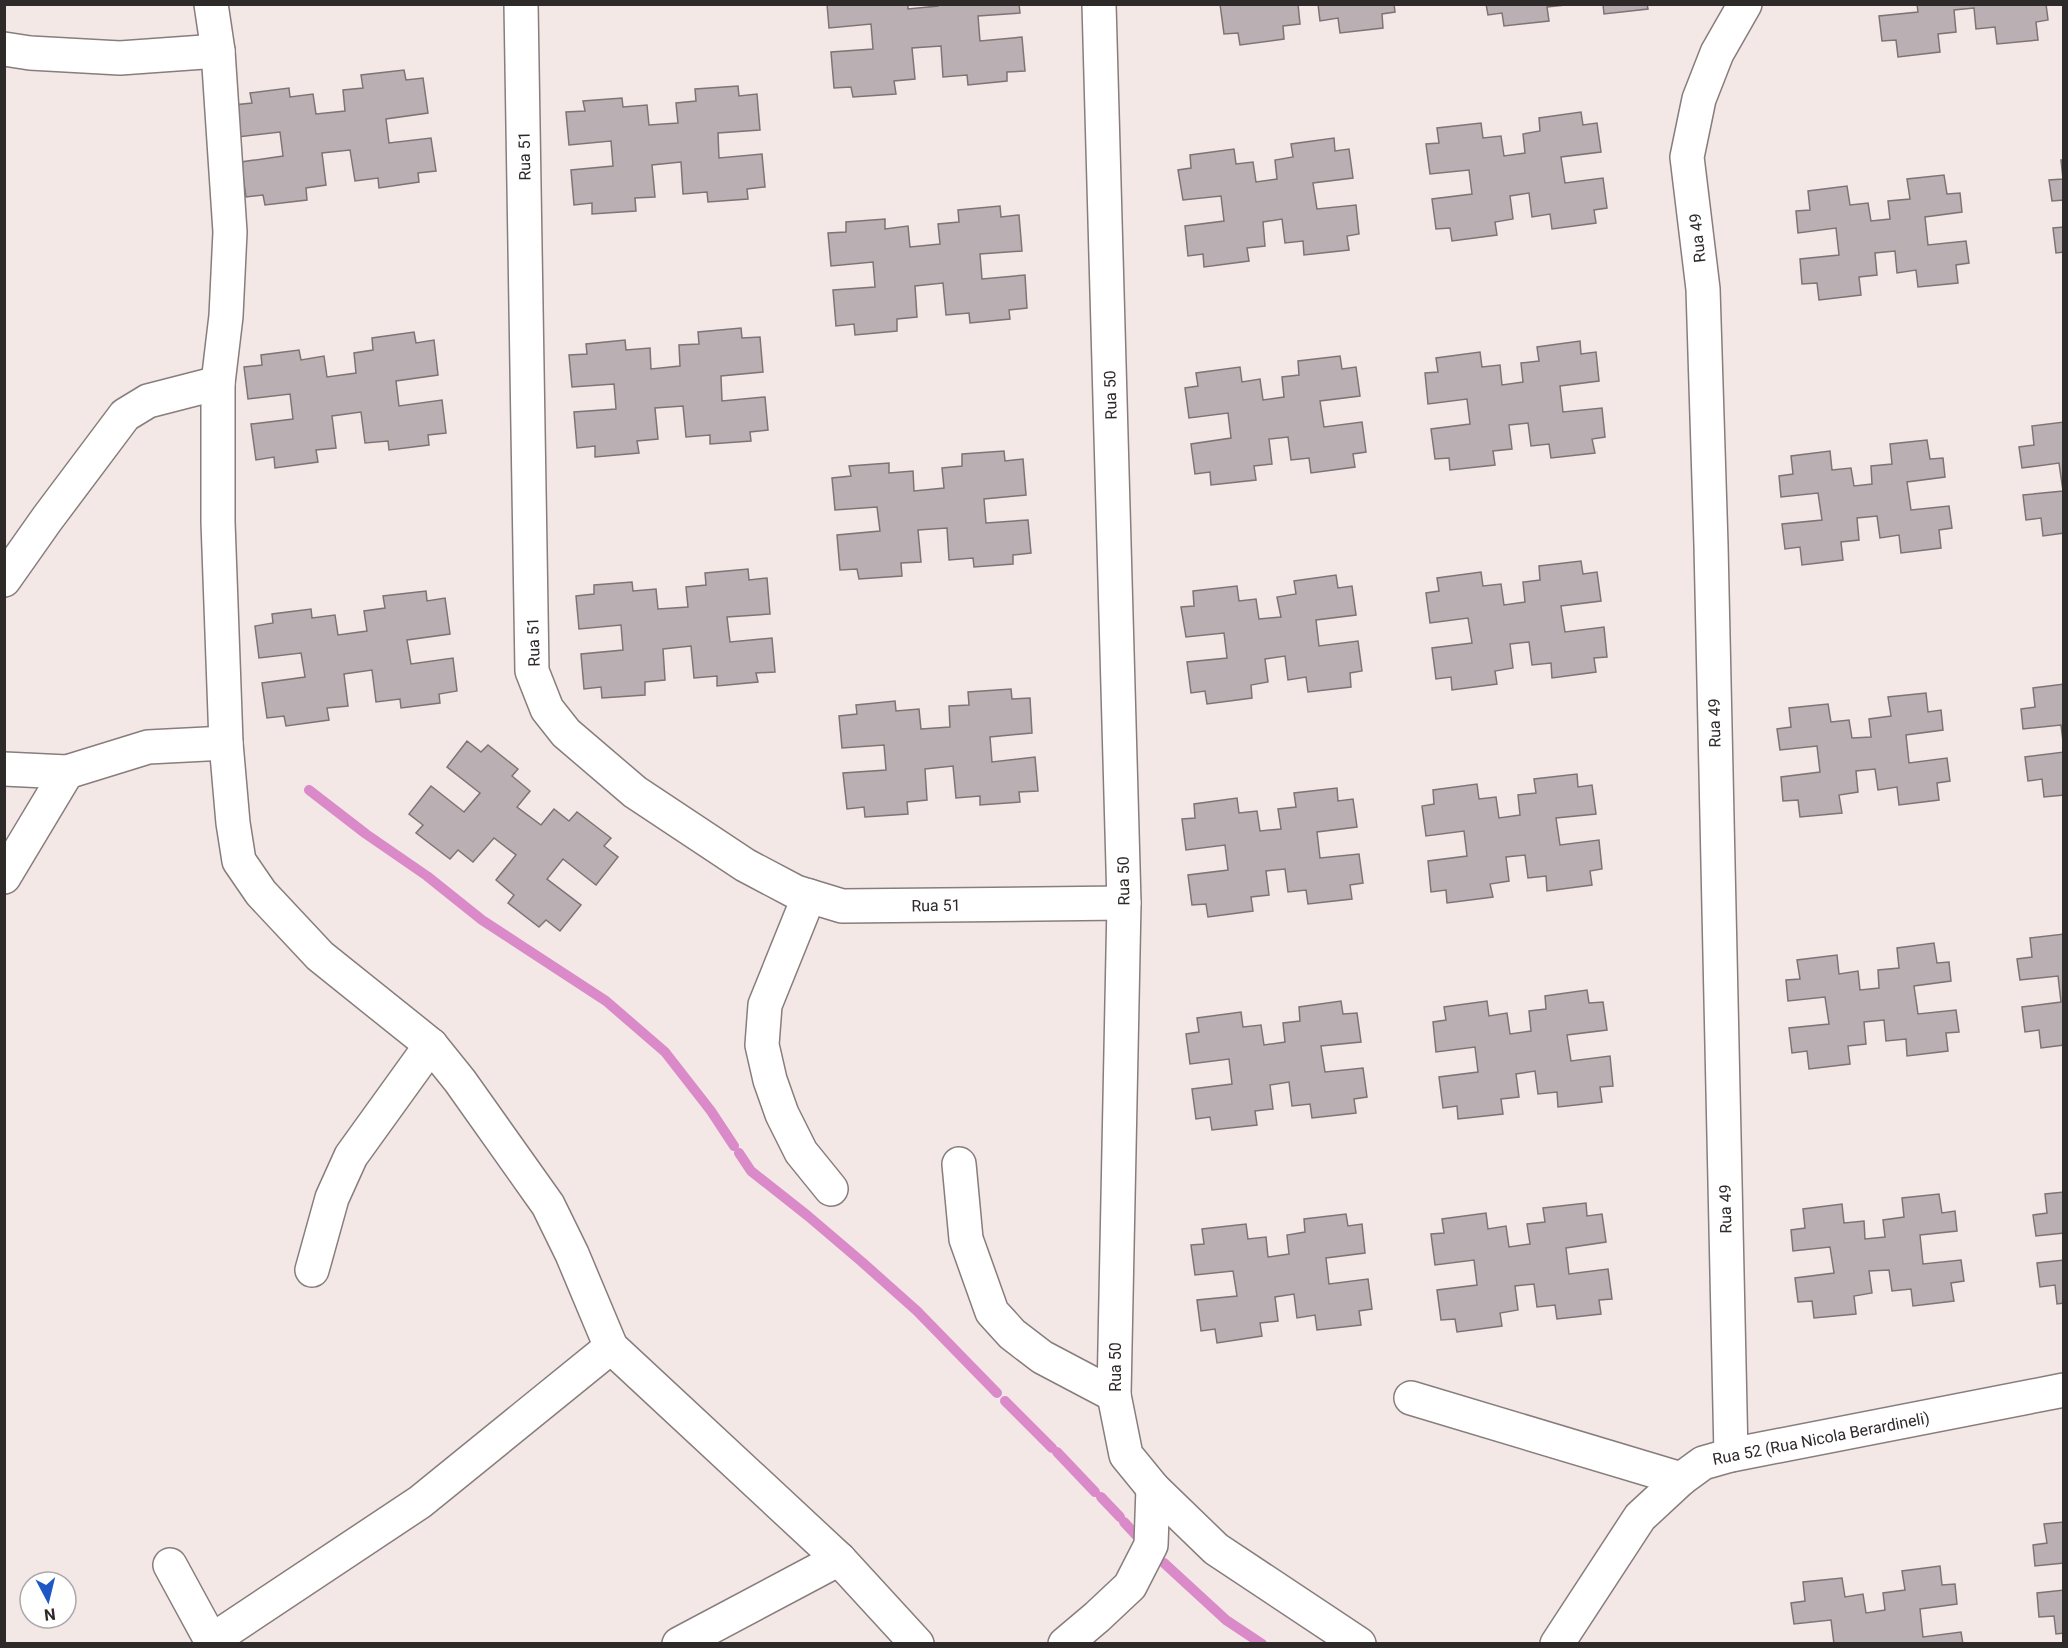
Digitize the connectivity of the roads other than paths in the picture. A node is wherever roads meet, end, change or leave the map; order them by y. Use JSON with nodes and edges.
{"nodes":[{"id":1,"x":211,"y":4,"type":"edge"},
{"id":2,"x":521,"y":4,"type":"edge"},
{"id":3,"x":1099,"y":4,"type":"edge"},
{"id":4,"x":1745,"y":4,"type":"edge"},
{"id":5,"x":4,"y":50,"type":"edge"},
{"id":6,"x":218,"y":51,"type":"junction"},
{"id":7,"x":218,"y":383,"type":"junction"},
{"id":8,"x":4,"y":580,"type":"edge"},
{"id":9,"x":226,"y":742,"type":"junction"},
{"id":10,"x":4,"y":769,"type":"edge"},
{"id":11,"x":67,"y":772,"type":"junction"},
{"id":12,"x":4,"y":877,"type":"edge"},
{"id":13,"x":809,"y":896,"type":"junction"},
{"id":14,"x":1124,"y":903,"type":"junction"},
{"id":15,"x":431,"y":1045,"type":"junction"},
{"id":16,"x":959,"y":1164,"type":"dead end"},
{"id":17,"x":831,"y":1189,"type":"dead end"},
{"id":18,"x":312,"y":1270,"type":"dead end"},
{"id":19,"x":611,"y":1347,"type":"junction"},
{"id":20,"x":2064,"y":1390,"type":"edge"},
{"id":21,"x":1114,"y":1395,"type":"junction"},
{"id":22,"x":1411,"y":1398,"type":"dead end"},
{"id":23,"x":1731,"y":1455,"type":"junction"},
{"id":24,"x":1681,"y":1479,"type":"junction"},
{"id":25,"x":1153,"y":1488,"type":"junction"},
{"id":26,"x":839,"y":1559,"type":"junction"},
{"id":27,"x":170,"y":1565,"type":"dead end"},
{"id":28,"x":212,"y":1642,"type":"edge"},
{"id":29,"x":679,"y":1644,"type":"edge"},
{"id":30,"x":917,"y":1644,"type":"edge"},
{"id":31,"x":1065,"y":1644,"type":"edge"},
{"id":32,"x":1359,"y":1644,"type":"edge"},
{"id":33,"x":1557,"y":1644,"type":"edge"}],
"edges":[{"from":1,"to":6,"type":"street"},
{"from":2,"to":13,"type":"street","name":"Rua 51"},
{"from":3,"to":14,"type":"street","name":"Rua 50"},
{"from":4,"to":23,"type":"street","name":"Rua 49"},
{"from":5,"to":6,"type":"street"},
{"from":6,"to":7,"type":"street"},
{"from":7,"to":8,"type":"street"},
{"from":7,"to":9,"type":"street"},
{"from":9,"to":11,"type":"street"},
{"from":9,"to":15,"type":"street"},
{"from":10,"to":11,"type":"street"},
{"from":11,"to":12,"type":"street"},
{"from":13,"to":14,"type":"street","name":"Rua 51"},
{"from":13,"to":17,"type":"street"},
{"from":14,"to":21,"type":"street","name":"Rua 50"},
{"from":15,"to":18,"type":"street"},
{"from":15,"to":19,"type":"street"},
{"from":16,"to":21,"type":"street"},
{"from":19,"to":26,"type":"street"},
{"from":19,"to":28,"type":"street"},
{"from":20,"to":23,"type":"street","name":"Rua 52 (Rua Nicola Berardineli)"},
{"from":21,"to":25,"type":"street","name":"Rua 50"},
{"from":22,"to":24,"type":"street"},
{"from":23,"to":24,"type":"street","name":"Rua 52 (Rua Nicola Berardineli)"},
{"from":24,"to":33,"type":"street","name":"Rua 52 (Rua Nicola Berardineli)"},
{"from":25,"to":31,"type":"street"},
{"from":25,"to":32,"type":"street","name":"Rua 50"},
{"from":26,"to":29,"type":"street"},
{"from":26,"to":30,"type":"street"},
{"from":27,"to":28,"type":"street"}]}
